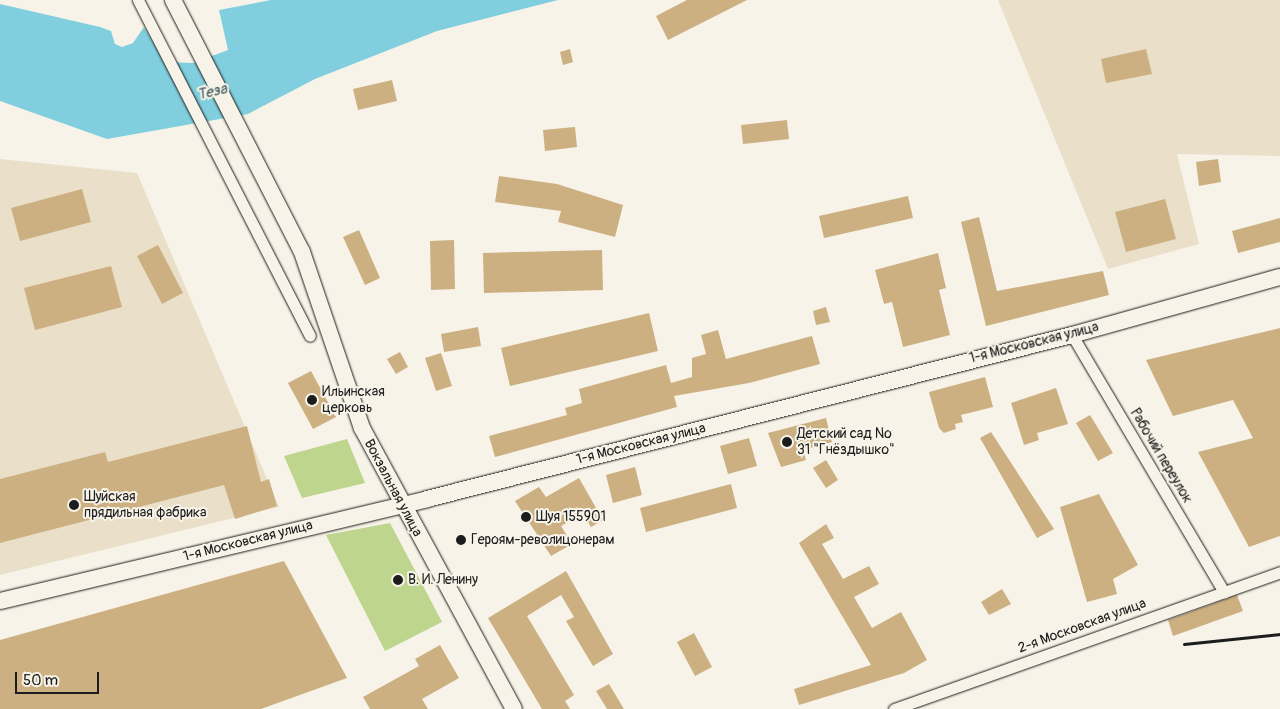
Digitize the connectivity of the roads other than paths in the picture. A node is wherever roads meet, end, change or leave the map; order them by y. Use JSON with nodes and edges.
{"nodes":[{"id":1,"x":138,"y":0,"type":"edge"},
{"id":2,"x":173,"y":0,"type":"edge"},
{"id":3,"x":1280,"y":277,"type":"edge"},
{"id":4,"x":1072,"y":335,"type":"junction"},
{"id":5,"x":310,"y":336,"type":"dead end"},
{"id":6,"x":401,"y":505,"type":"junction"},
{"id":7,"x":1280,"y":572,"type":"edge"},
{"id":8,"x":1224,"y":592,"type":"junction"},
{"id":9,"x":0,"y":601,"type":"edge"},
{"id":10,"x":514,"y":709,"type":"edge"},
{"id":11,"x":894,"y":709,"type":"edge"}],
"edges":[{"from":1,"to":5,"type":"street"},
{"from":2,"to":6,"type":"main road","name":"Вокзальная улица"},
{"from":3,"to":4,"type":"main road","name":"1-я Московская улица"},
{"from":4,"to":6,"type":"main road","name":"1-я Московская улица"},
{"from":4,"to":8,"type":"street","name":"Рабочий переулок"},
{"from":6,"to":9,"type":"main road","name":"1-я Московская улица"},
{"from":6,"to":10,"type":"main road","name":"Вокзальная улица"},
{"from":7,"to":8,"type":"street","name":"2-я Московская улица"},
{"from":8,"to":11,"type":"street","name":"2-я Московская улица"}]}
